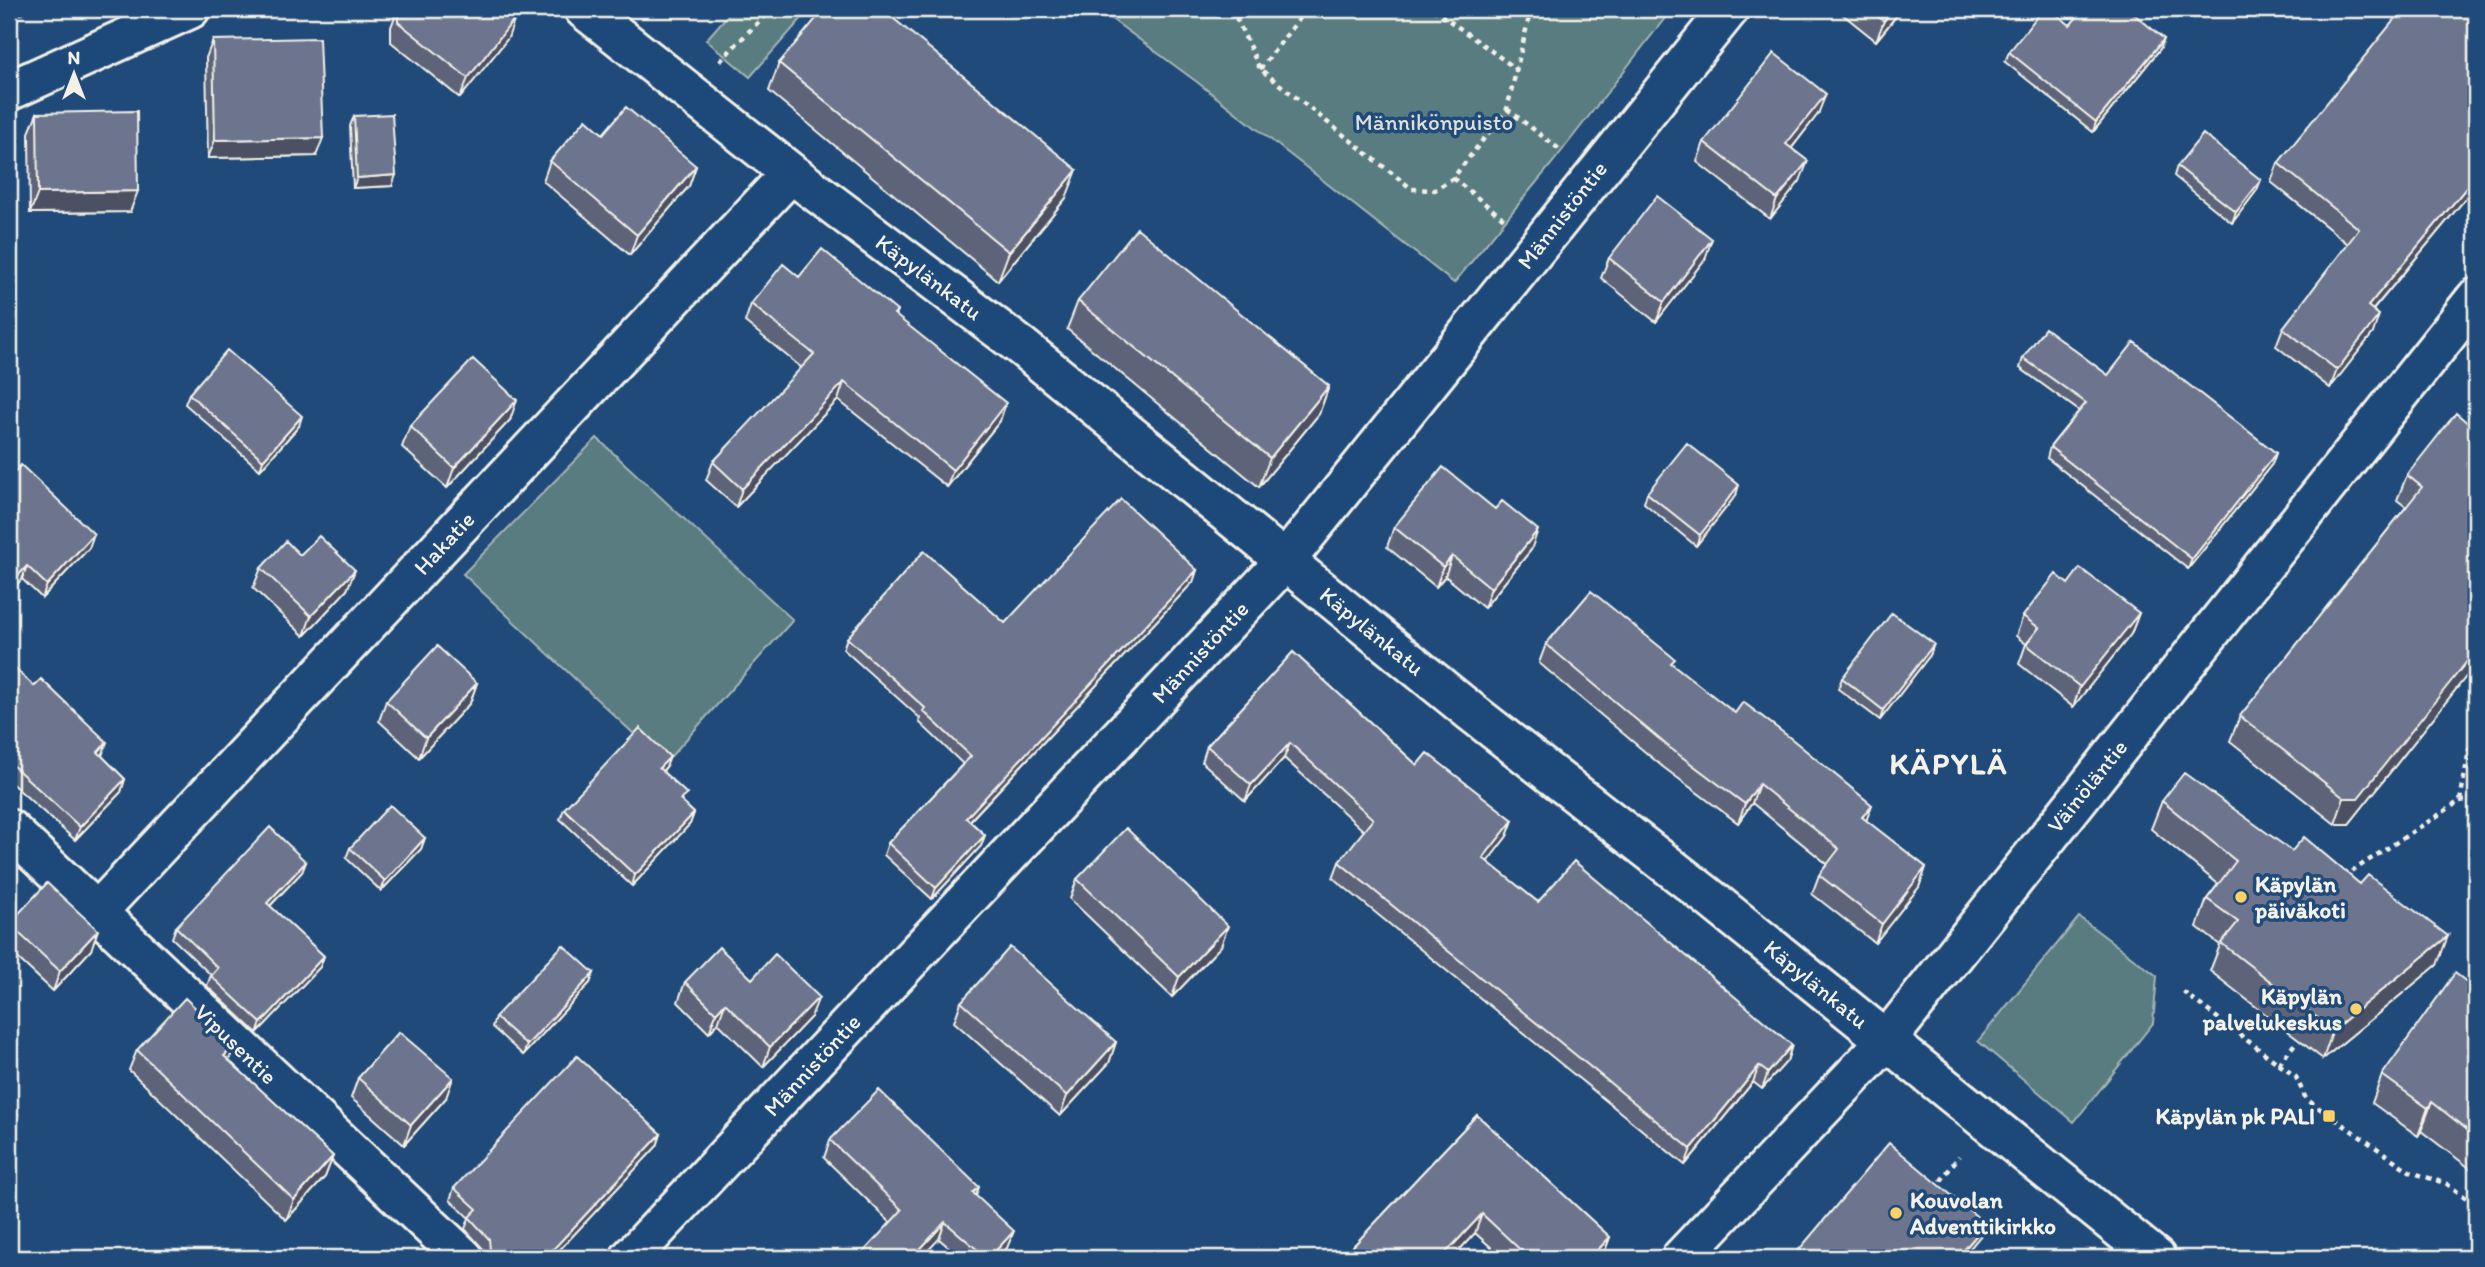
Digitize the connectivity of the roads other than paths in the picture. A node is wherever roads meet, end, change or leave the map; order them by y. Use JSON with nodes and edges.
{"nodes":[{"id":1,"x":190,"y":9,"type":"edge"},
{"id":2,"x":584,"y":9,"type":"edge"},
{"id":3,"x":1729,"y":9,"type":"edge"},
{"id":4,"x":9,"y":91,"type":"edge"},
{"id":5,"x":790,"y":173,"type":"junction"},
{"id":6,"x":2476,"y":298,"type":"edge"},
{"id":7,"x":1286,"y":560,"type":"junction"},
{"id":8,"x":9,"y":829,"type":"edge"},
{"id":9,"x":97,"y":912,"type":"junction"},
{"id":10,"x":1886,"y":1041,"type":"junction"},
{"id":11,"x":464,"y":1258,"type":"edge"},
{"id":12,"x":630,"y":1258,"type":"edge"},
{"id":13,"x":1681,"y":1258,"type":"edge"},
{"id":14,"x":2156,"y":1258,"type":"edge"}],
"edges":[{"from":1,"to":4,"type":"street"},
{"from":2,"to":5,"type":"street","name":"Käpylänkatu"},
{"from":3,"to":7,"type":"street","name":"Männistöntie"},
{"from":5,"to":7,"type":"street","name":"Käpylänkatu"},
{"from":5,"to":9,"type":"street","name":"Hakatie"},
{"from":6,"to":10,"type":"street","name":"Väinöläntie"},
{"from":7,"to":10,"type":"street","name":"Käpylänkatu"},
{"from":7,"to":12,"type":"street","name":"Männistöntie"},
{"from":8,"to":9,"type":"street","name":"Vipusentie"},
{"from":9,"to":11,"type":"street","name":"Vipusentie"},
{"from":10,"to":13,"type":"street","name":"Väinöläntie"},
{"from":10,"to":14,"type":"street","name":"Käpylänkatu"}]}
